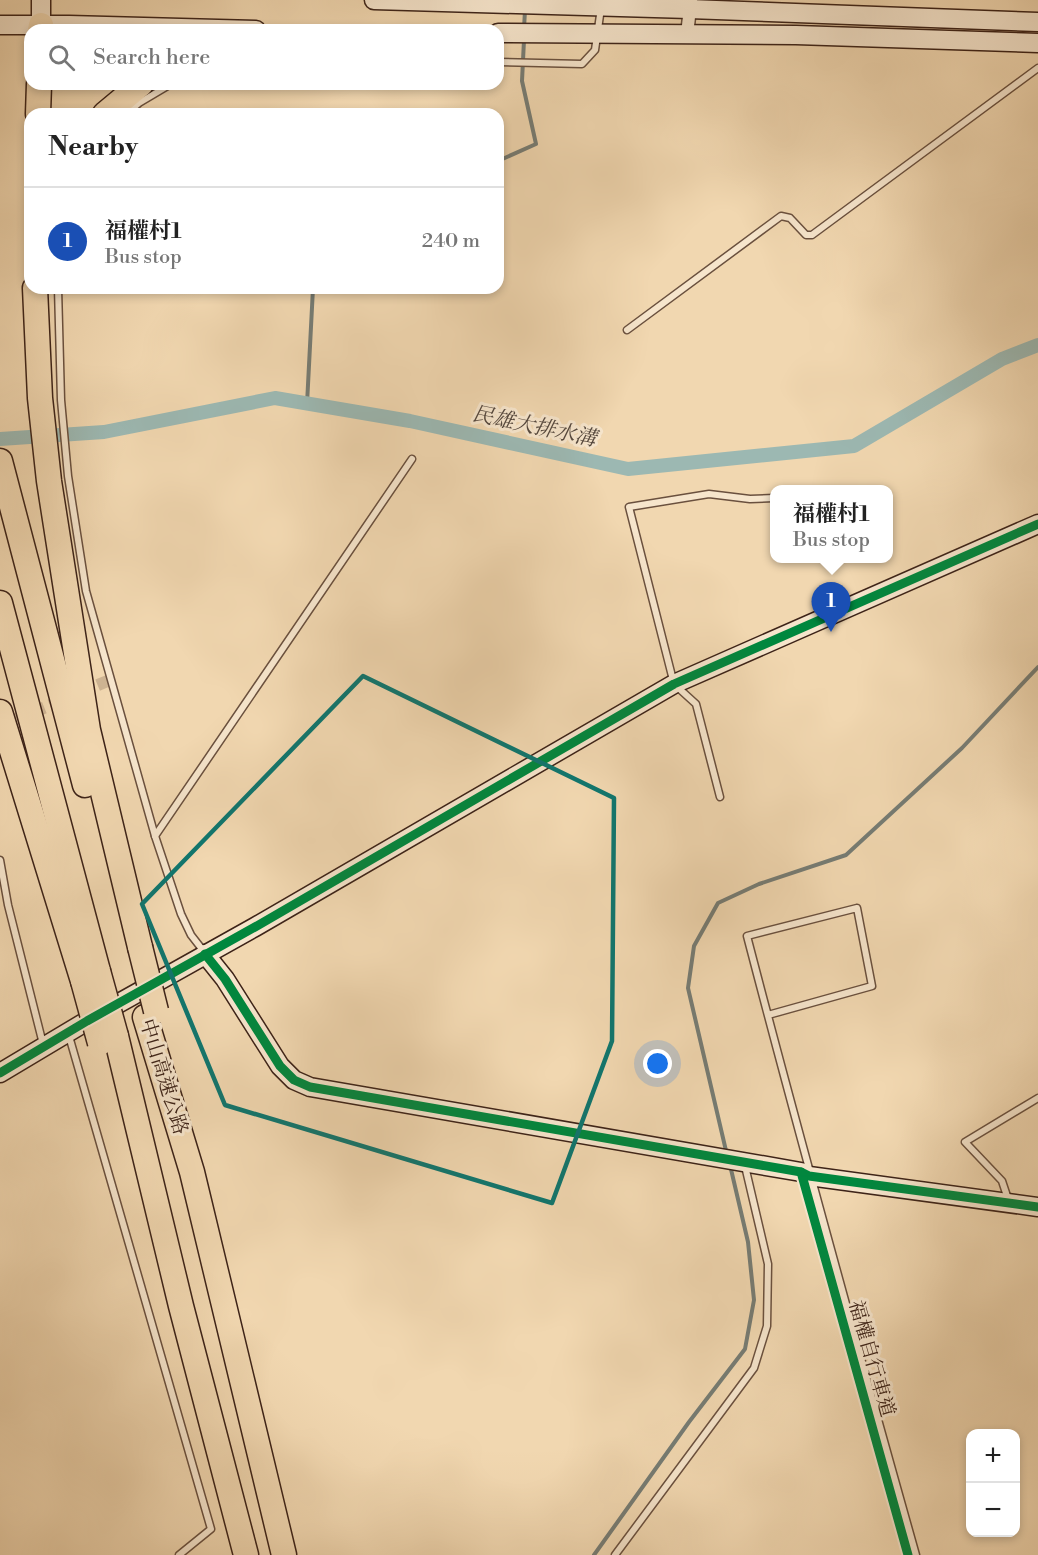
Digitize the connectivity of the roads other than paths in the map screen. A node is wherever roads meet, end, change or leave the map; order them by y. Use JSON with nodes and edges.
{"nodes":[{"id":1,"x":40,"y":0,"type":"edge"},
{"id":2,"x":374,"y":0,"type":"edge"},
{"id":3,"x":599,"y":4,"type":"edge"},
{"id":4,"x":690,"y":4,"type":"edge"},
{"id":5,"x":1038,"y":22,"type":"edge"},
{"id":6,"x":40,"y":24,"type":"edge"},
{"id":7,"x":0,"y":26,"type":"edge"},
{"id":8,"x":24,"y":27,"type":"edge"},
{"id":9,"x":504,"y":33,"type":"edge"},
{"id":10,"x":598,"y":33,"type":"junction"},
{"id":11,"x":687,"y":34,"type":"junction"},
{"id":12,"x":1038,"y":43,"type":"edge"},
{"id":13,"x":504,"y":62,"type":"edge"},
{"id":14,"x":1038,"y":68,"type":"edge"},
{"id":15,"x":39,"y":90,"type":"edge"},
{"id":16,"x":134,"y":90,"type":"edge"},
{"id":17,"x":161,"y":90,"type":"edge"},
{"id":18,"x":38,"y":108,"type":"edge"},
{"id":19,"x":112,"y":108,"type":"edge"},
{"id":20,"x":133,"y":108,"type":"edge"},
{"id":21,"x":36,"y":294,"type":"edge"},
{"id":22,"x":58,"y":294,"type":"edge"},
{"id":23,"x":627,"y":330,"type":"dead end"},
{"id":24,"x":51,"y":399,"type":"junction"},
{"id":25,"x":412,"y":459,"type":"dead end"},
{"id":26,"x":1,"y":466,"type":"edge"},
{"id":27,"x":58,"y":478,"type":"junction"},
{"id":28,"x":770,"y":498,"type":"edge"},
{"id":29,"x":1038,"y":524,"type":"edge"},
{"id":30,"x":0,"y":603,"type":"edge"},
{"id":31,"x":674,"y":684,"type":"junction"},
{"id":32,"x":0,"y":712,"type":"edge"},
{"id":33,"x":720,"y":797,"type":"dead end"},
{"id":34,"x":155,"y":836,"type":"junction"},
{"id":35,"x":0,"y":860,"type":"edge"},
{"id":36,"x":134,"y":950,"type":"junction"},
{"id":37,"x":205,"y":954,"type":"junction"},
{"id":38,"x":91,"y":976,"type":"junction"},
{"id":39,"x":768,"y":1015,"type":"junction"},
{"id":40,"x":68,"y":1033,"type":"junction"},
{"id":41,"x":44,"y":1047,"type":"junction"},
{"id":42,"x":0,"y":1073,"type":"edge"},
{"id":43,"x":1038,"y":1098,"type":"edge"},
{"id":44,"x":734,"y":1161,"type":"junction"},
{"id":45,"x":809,"y":1176,"type":"junction"},
{"id":46,"x":1009,"y":1202,"type":"junction"},
{"id":47,"x":1038,"y":1207,"type":"edge"},
{"id":48,"x":179,"y":1555,"type":"edge"},
{"id":49,"x":246,"y":1555,"type":"edge"},
{"id":50,"x":284,"y":1555,"type":"edge"},
{"id":51,"x":615,"y":1555,"type":"edge"},
{"id":52,"x":916,"y":1555,"type":"edge"}],
"edges":[{"from":1,"to":6,"type":"street"},
{"from":2,"to":3,"type":"street"},
{"from":3,"to":4,"type":"street"},
{"from":3,"to":10,"type":"lane"},
{"from":4,"to":5,"type":"street"},
{"from":4,"to":11,"type":"street"},
{"from":7,"to":8,"type":"street"},
{"from":9,"to":10,"type":"street"},
{"from":10,"to":11,"type":"street"},
{"from":10,"to":13,"type":"lane"},
{"from":11,"to":12,"type":"street"},
{"from":14,"to":23,"type":"lane"},
{"from":15,"to":18,"type":"highway"},
{"from":16,"to":19,"type":"highway"},
{"from":17,"to":20,"type":"lane"},
{"from":21,"to":24,"type":"highway"},
{"from":22,"to":24,"type":"lane"},
{"from":24,"to":27,"type":"highway"},
{"from":25,"to":34,"type":"lane"},
{"from":26,"to":36,"type":"highway","name":"中山高速公路"},
{"from":27,"to":34,"type":"lane"},
{"from":27,"to":36,"type":"highway"},
{"from":28,"to":31,"type":"lane"},
{"from":29,"to":31,"type":"street"},
{"from":30,"to":38,"type":"highway"},
{"from":31,"to":33,"type":"lane"},
{"from":31,"to":37,"type":"street"},
{"from":32,"to":38,"type":"highway"},
{"from":34,"to":37,"type":"lane"},
{"from":35,"to":41,"type":"lane"},
{"from":36,"to":50,"type":"highway","name":"中山高速公路"},
{"from":37,"to":40,"type":"street"},
{"from":37,"to":44,"type":"street"},
{"from":38,"to":49,"type":"highway","bridge":true},
{"from":39,"to":39,"type":"lane"},
{"from":39,"to":45,"type":"lane"},
{"from":40,"to":41,"type":"street"},
{"from":40,"to":48,"type":"lane"},
{"from":41,"to":42,"type":"street"},
{"from":43,"to":46,"type":"lane"},
{"from":44,"to":45,"type":"street"},
{"from":44,"to":51,"type":"lane"},
{"from":45,"to":46,"type":"street"},
{"from":45,"to":52,"type":"lane"},
{"from":46,"to":47,"type":"street"}]}
